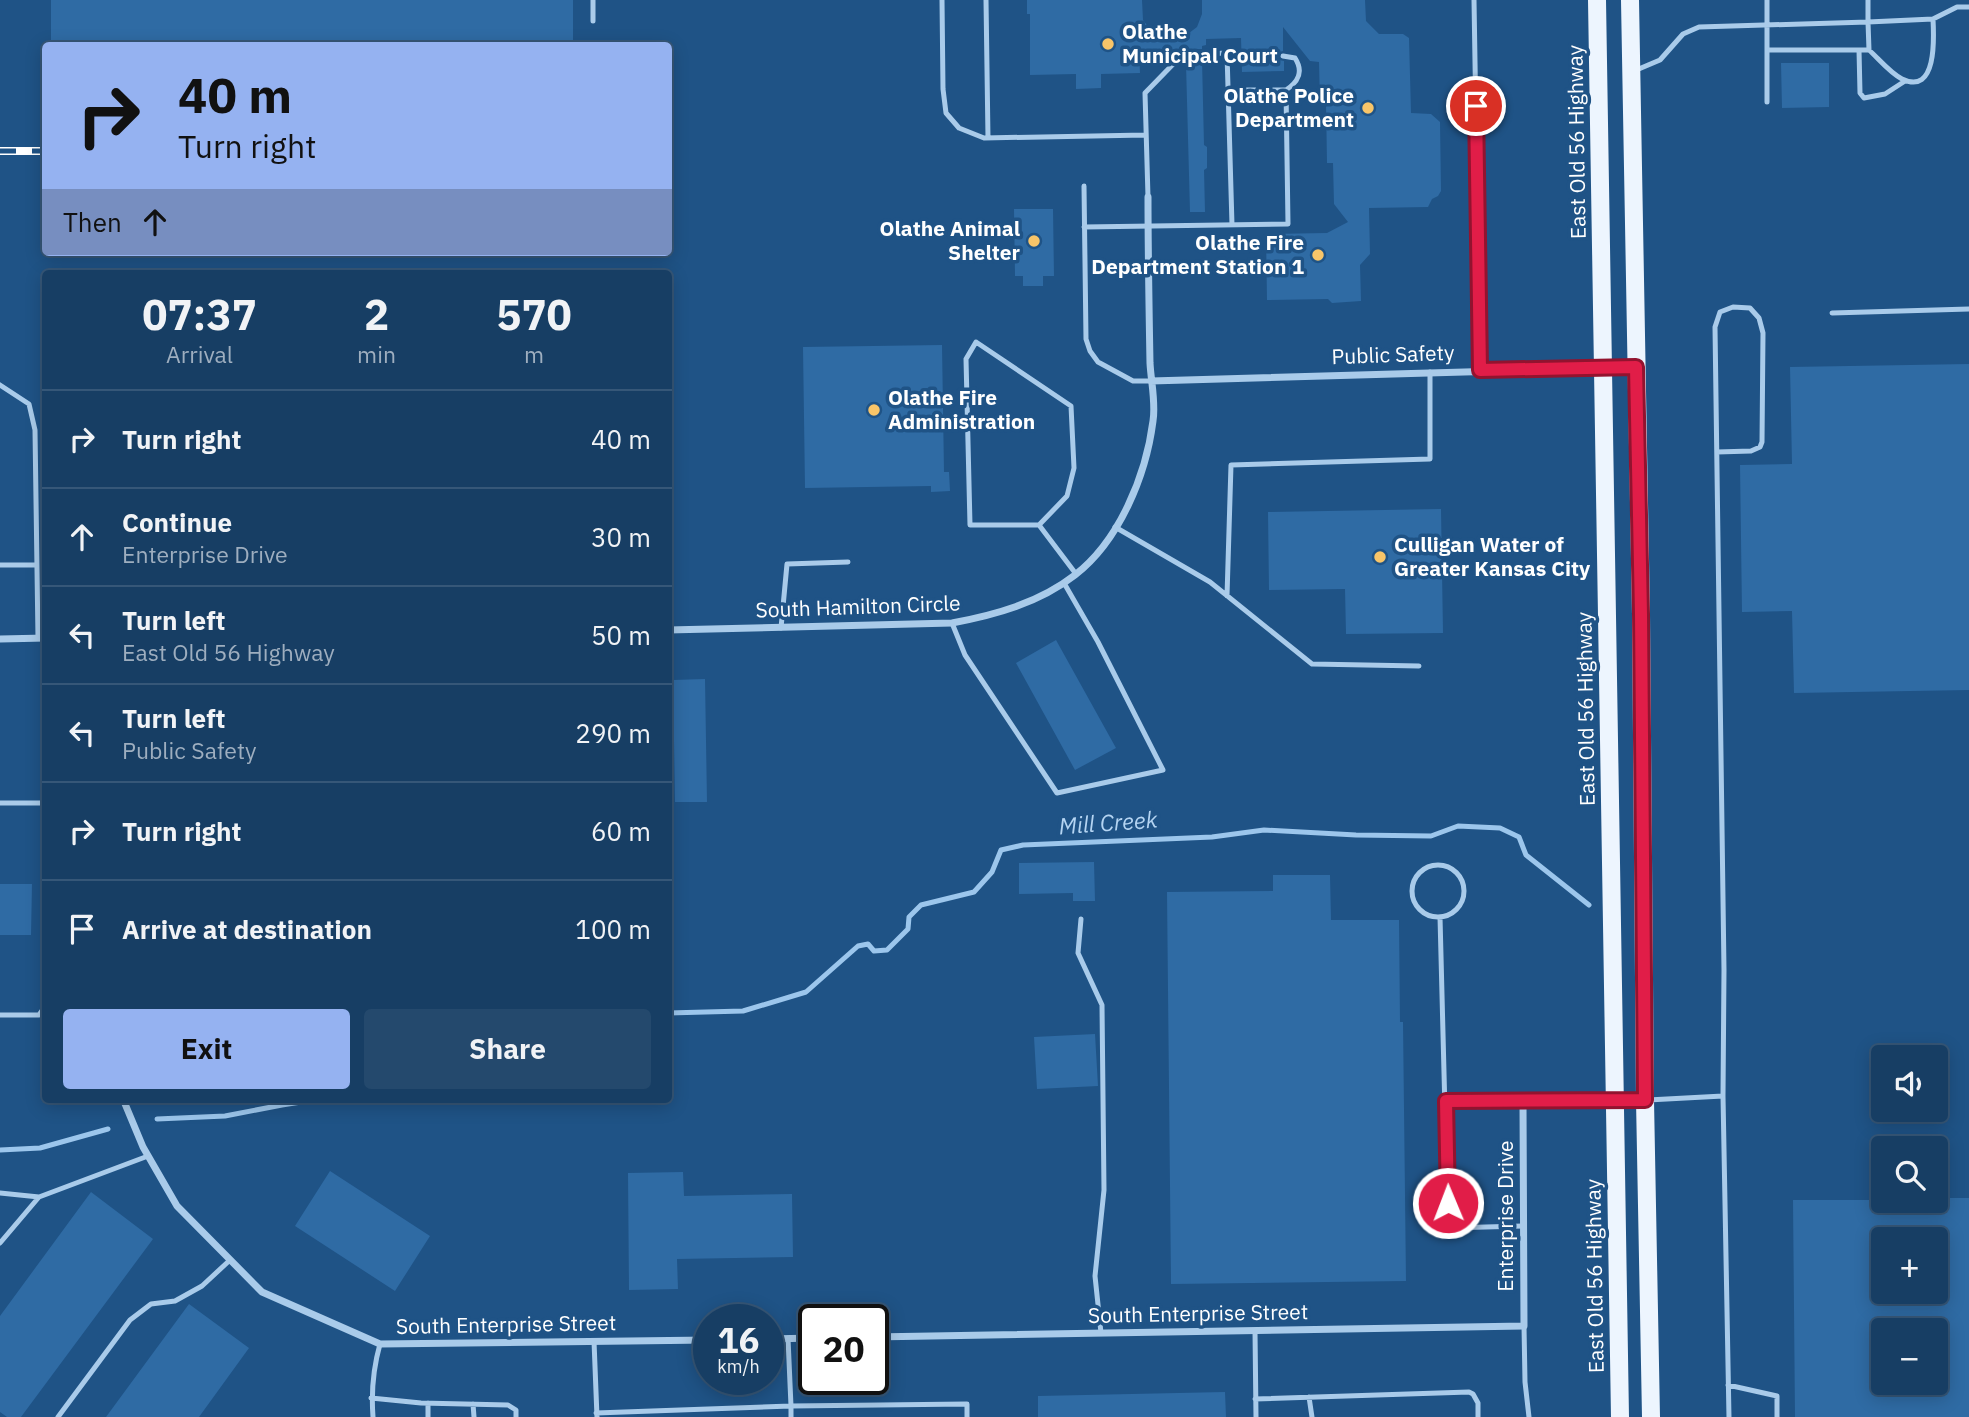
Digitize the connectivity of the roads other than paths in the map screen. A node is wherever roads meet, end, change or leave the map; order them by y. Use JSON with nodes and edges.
{"nodes":[{"id":1,"x":593,"y":0,"type":"edge"},
{"id":2,"x":942,"y":0,"type":"edge"},
{"id":3,"x":986,"y":0,"type":"edge"},
{"id":4,"x":1474,"y":0,"type":"edge"},
{"id":5,"x":1597,"y":0,"type":"edge"},
{"id":6,"x":1630,"y":0,"type":"edge"},
{"id":7,"x":1767,"y":0,"type":"edge"},
{"id":8,"x":1868,"y":0,"type":"edge"},
{"id":9,"x":1969,"y":7,"type":"edge"},
{"id":10,"x":1933,"y":19,"type":"junction"},
{"id":11,"x":593,"y":21,"type":"dead end"},
{"id":12,"x":1868,"y":22,"type":"junction"},
{"id":13,"x":1767,"y":25,"type":"junction"},
{"id":14,"x":1768,"y":50,"type":"junction"},
{"id":15,"x":1859,"y":50,"type":"junction"},
{"id":16,"x":1869,"y":50,"type":"junction"},
{"id":17,"x":1283,"y":56,"type":"dead end"},
{"id":18,"x":1631,"y":72,"type":"junction"},
{"id":19,"x":1905,"y":81,"type":"junction"},
{"id":20,"x":1228,"y":90,"type":"junction"},
{"id":21,"x":1286,"y":90,"type":"junction"},
{"id":22,"x":1767,"y":102,"type":"dead end"},
{"id":23,"x":1146,"y":135,"type":"junction"},
{"id":24,"x":988,"y":138,"type":"junction"},
{"id":25,"x":1084,"y":186,"type":"dead end"},
{"id":26,"x":1148,"y":197,"type":"joint"},
{"id":27,"x":1232,"y":225,"type":"junction"},
{"id":28,"x":1148,"y":226,"type":"junction"},
{"id":29,"x":1084,"y":228,"type":"junction"},
{"id":30,"x":1969,"y":309,"type":"edge"},
{"id":31,"x":1832,"y":313,"type":"dead end"},
{"id":32,"x":1636,"y":367,"type":"junction"},
{"id":33,"x":1603,"y":368,"type":"junction"},
{"id":34,"x":1480,"y":370,"type":"junction"},
{"id":35,"x":1430,"y":372,"type":"junction"},
{"id":36,"x":1151,"y":381,"type":"junction"},
{"id":37,"x":0,"y":385,"type":"edge"},
{"id":38,"x":1717,"y":452,"type":"junction"},
{"id":39,"x":1039,"y":525,"type":"junction"},
{"id":40,"x":1115,"y":527,"type":"junction"},
{"id":41,"x":848,"y":562,"type":"dead end"},
{"id":42,"x":0,"y":565,"type":"edge"},
{"id":43,"x":37,"y":565,"type":"junction"},
{"id":44,"x":1076,"y":574,"type":"junction"},
{"id":45,"x":1064,"y":583,"type":"junction"},
{"id":46,"x":1227,"y":596,"type":"junction"},
{"id":47,"x":952,"y":623,"type":"junction"},
{"id":48,"x":782,"y":628,"type":"junction"},
{"id":49,"x":672,"y":630,"type":"edge"},
{"id":50,"x":42,"y":638,"type":"edge"},
{"id":51,"x":0,"y":639,"type":"edge"},
{"id":52,"x":1419,"y":666,"type":"dead end"},
{"id":53,"x":0,"y":803,"type":"edge"},
{"id":54,"x":42,"y":803,"type":"edge"},
{"id":55,"x":1440,"y":918,"type":"junction"},
{"id":56,"x":1081,"y":919,"type":"dead end"},
{"id":57,"x":42,"y":1011,"type":"edge"},
{"id":58,"x":0,"y":1015,"type":"edge"},
{"id":59,"x":1723,"y":1096,"type":"junction"},
{"id":60,"x":1524,"y":1100,"type":"junction"},
{"id":61,"x":1615,"y":1100,"type":"junction"},
{"id":62,"x":1645,"y":1100,"type":"junction"},
{"id":63,"x":1446,"y":1101,"type":"junction"},
{"id":64,"x":125,"y":1103,"type":"edge"},
{"id":65,"x":148,"y":1156,"type":"junction"},
{"id":66,"x":0,"y":1193,"type":"edge"},
{"id":67,"x":39,"y":1197,"type":"junction"},
{"id":68,"x":1523,"y":1226,"type":"junction"},
{"id":69,"x":0,"y":1242,"type":"edge"},
{"id":70,"x":230,"y":1260,"type":"junction"},
{"id":71,"x":1524,"y":1326,"type":"junction"},
{"id":72,"x":1255,"y":1331,"type":"junction"},
{"id":73,"x":1101,"y":1333,"type":"junction"},
{"id":74,"x":889,"y":1337,"type":"edge"},
{"id":75,"x":784,"y":1338,"type":"edge"},
{"id":76,"x":788,"y":1338,"type":"junction"},
{"id":77,"x":798,"y":1338,"type":"edge"},
{"id":78,"x":693,"y":1340,"type":"edge"},
{"id":79,"x":594,"y":1341,"type":"junction"},
{"id":80,"x":380,"y":1344,"type":"junction"},
{"id":81,"x":1728,"y":1385,"type":"junction"},
{"id":82,"x":1309,"y":1397,"type":"junction"},
{"id":83,"x":371,"y":1398,"type":"junction"},
{"id":84,"x":1255,"y":1399,"type":"junction"},
{"id":85,"x":428,"y":1403,"type":"junction"},
{"id":86,"x":473,"y":1404,"type":"junction"},
{"id":87,"x":791,"y":1406,"type":"junction"},
{"id":88,"x":596,"y":1415,"type":"edge"},
{"id":89,"x":58,"y":1417,"type":"edge"},
{"id":90,"x":373,"y":1417,"type":"edge"},
{"id":91,"x":428,"y":1417,"type":"edge"},
{"id":92,"x":474,"y":1417,"type":"edge"},
{"id":93,"x":516,"y":1417,"type":"edge"},
{"id":94,"x":791,"y":1417,"type":"edge"},
{"id":95,"x":967,"y":1417,"type":"edge"},
{"id":96,"x":1256,"y":1417,"type":"edge"},
{"id":97,"x":1311,"y":1417,"type":"edge"},
{"id":98,"x":1478,"y":1417,"type":"edge"},
{"id":99,"x":1530,"y":1417,"type":"edge"},
{"id":100,"x":1620,"y":1417,"type":"edge"},
{"id":101,"x":1651,"y":1417,"type":"edge"},
{"id":102,"x":1729,"y":1417,"type":"edge"},
{"id":103,"x":1777,"y":1417,"type":"edge"}],
"edges":[{"from":1,"to":11,"type":"lane"},
{"from":2,"to":24,"type":"lane"},
{"from":3,"to":24,"type":"lane"},
{"from":4,"to":34,"type":"lane"},
{"from":5,"to":33,"type":"main road","name":"East Old 56 Highway"},
{"from":6,"to":18,"type":"main road"},
{"from":7,"to":13,"type":"lane"},
{"from":8,"to":12,"type":"lane"},
{"from":9,"to":10,"type":"lane"},
{"from":10,"to":12,"type":"lane"},
{"from":10,"to":19,"type":"lane"},
{"from":12,"to":13,"type":"lane"},
{"from":12,"to":16,"type":"lane"},
{"from":13,"to":14,"type":"lane"},
{"from":13,"to":18,"type":"lane"},
{"from":14,"to":15,"type":"lane"},
{"from":14,"to":22,"type":"lane"},
{"from":15,"to":16,"type":"lane"},
{"from":15,"to":19,"type":"lane"},
{"from":16,"to":19,"type":"lane"},
{"from":17,"to":21,"type":"lane"},
{"from":18,"to":32,"type":"main road"},
{"from":20,"to":21,"type":"lane"},
{"from":20,"to":23,"type":"lane"},
{"from":20,"to":27,"type":"lane"},
{"from":21,"to":27,"type":"lane"},
{"from":23,"to":24,"type":"lane"},
{"from":23,"to":26,"type":"lane"},
{"from":25,"to":29,"type":"lane"},
{"from":26,"to":28,"type":"street","name":"South Hamilton Circle"},
{"from":27,"to":28,"type":"lane"},
{"from":28,"to":29,"type":"lane"},
{"from":28,"to":36,"type":"street","name":"South Hamilton Circle"},
{"from":29,"to":36,"type":"lane"},
{"from":30,"to":31,"type":"lane"},
{"from":32,"to":33,"type":"street","name":"Public Safety"},
{"from":32,"to":62,"type":"main road"},
{"from":33,"to":34,"type":"street","name":"Public Safety"},
{"from":33,"to":61,"type":"main road","name":"East Old 56 Highway"},
{"from":34,"to":35,"type":"street","name":"Public Safety"},
{"from":35,"to":36,"type":"street","name":"Public Safety"},
{"from":35,"to":46,"type":"lane"},
{"from":36,"to":40,"type":"street","name":"South Hamilton Circle"},
{"from":37,"to":43,"type":"lane"},
{"from":38,"to":38,"type":"lane"},
{"from":38,"to":59,"type":"lane"},
{"from":39,"to":39,"type":"lane"},
{"from":39,"to":44,"type":"lane"},
{"from":40,"to":44,"type":"street","name":"South Hamilton Circle"},
{"from":40,"to":46,"type":"lane"},
{"from":41,"to":48,"type":"lane"},
{"from":42,"to":43,"type":"lane"},
{"from":43,"to":50,"type":"lane"},
{"from":44,"to":45,"type":"street","name":"South Hamilton Circle"},
{"from":45,"to":47,"type":"street","name":"South Hamilton Circle"},
{"from":45,"to":47,"type":"lane"},
{"from":46,"to":52,"type":"lane"},
{"from":47,"to":48,"type":"street","name":"South Hamilton Circle"},
{"from":48,"to":49,"type":"street","name":"South Hamilton Circle"},
{"from":50,"to":51,"type":"street"},
{"from":53,"to":54,"type":"lane"},
{"from":55,"to":55,"type":"lane"},
{"from":55,"to":63,"type":"lane"},
{"from":56,"to":73,"type":"lane"},
{"from":57,"to":58,"type":"lane"},
{"from":59,"to":62,"type":"lane"},
{"from":59,"to":81,"type":"lane"},
{"from":60,"to":61,"type":"street"},
{"from":60,"to":63,"type":"lane"},
{"from":60,"to":68,"type":"street","name":"Enterprise Drive"},
{"from":61,"to":62,"type":"street"},
{"from":61,"to":100,"type":"main road","name":"East Old 56 Highway"},
{"from":62,"to":101,"type":"main road"},
{"from":63,"to":68,"type":"lane"},
{"from":64,"to":65,"type":"street","name":"South Enterprise Street"},
{"from":65,"to":67,"type":"lane"},
{"from":65,"to":70,"type":"street","name":"South Enterprise Street"},
{"from":66,"to":67,"type":"lane"},
{"from":67,"to":69,"type":"lane"},
{"from":68,"to":71,"type":"street","name":"Enterprise Drive"},
{"from":70,"to":80,"type":"street","name":"South Enterprise Street"},
{"from":70,"to":89,"type":"lane"},
{"from":71,"to":72,"type":"street","name":"South Enterprise Street"},
{"from":71,"to":99,"type":"lane"},
{"from":72,"to":73,"type":"street","name":"South Enterprise Street"},
{"from":72,"to":84,"type":"lane"},
{"from":73,"to":74,"type":"street","name":"South Enterprise Street"},
{"from":75,"to":76,"type":"street"},
{"from":76,"to":77,"type":"street"},
{"from":76,"to":87,"type":"lane"},
{"from":78,"to":79,"type":"street","name":"South Enterprise Street"},
{"from":79,"to":80,"type":"street","name":"South Enterprise Street"},
{"from":79,"to":88,"type":"lane"},
{"from":80,"to":83,"type":"lane"},
{"from":81,"to":102,"type":"lane"},
{"from":81,"to":103,"type":"lane"},
{"from":82,"to":84,"type":"lane"},
{"from":82,"to":97,"type":"lane"},
{"from":82,"to":98,"type":"lane"},
{"from":83,"to":85,"type":"lane"},
{"from":83,"to":90,"type":"lane"},
{"from":84,"to":96,"type":"lane"},
{"from":85,"to":86,"type":"lane"},
{"from":85,"to":91,"type":"lane"},
{"from":86,"to":92,"type":"lane"},
{"from":86,"to":93,"type":"lane"},
{"from":87,"to":88,"type":"lane"},
{"from":87,"to":94,"type":"lane"},
{"from":87,"to":95,"type":"lane"}]}
